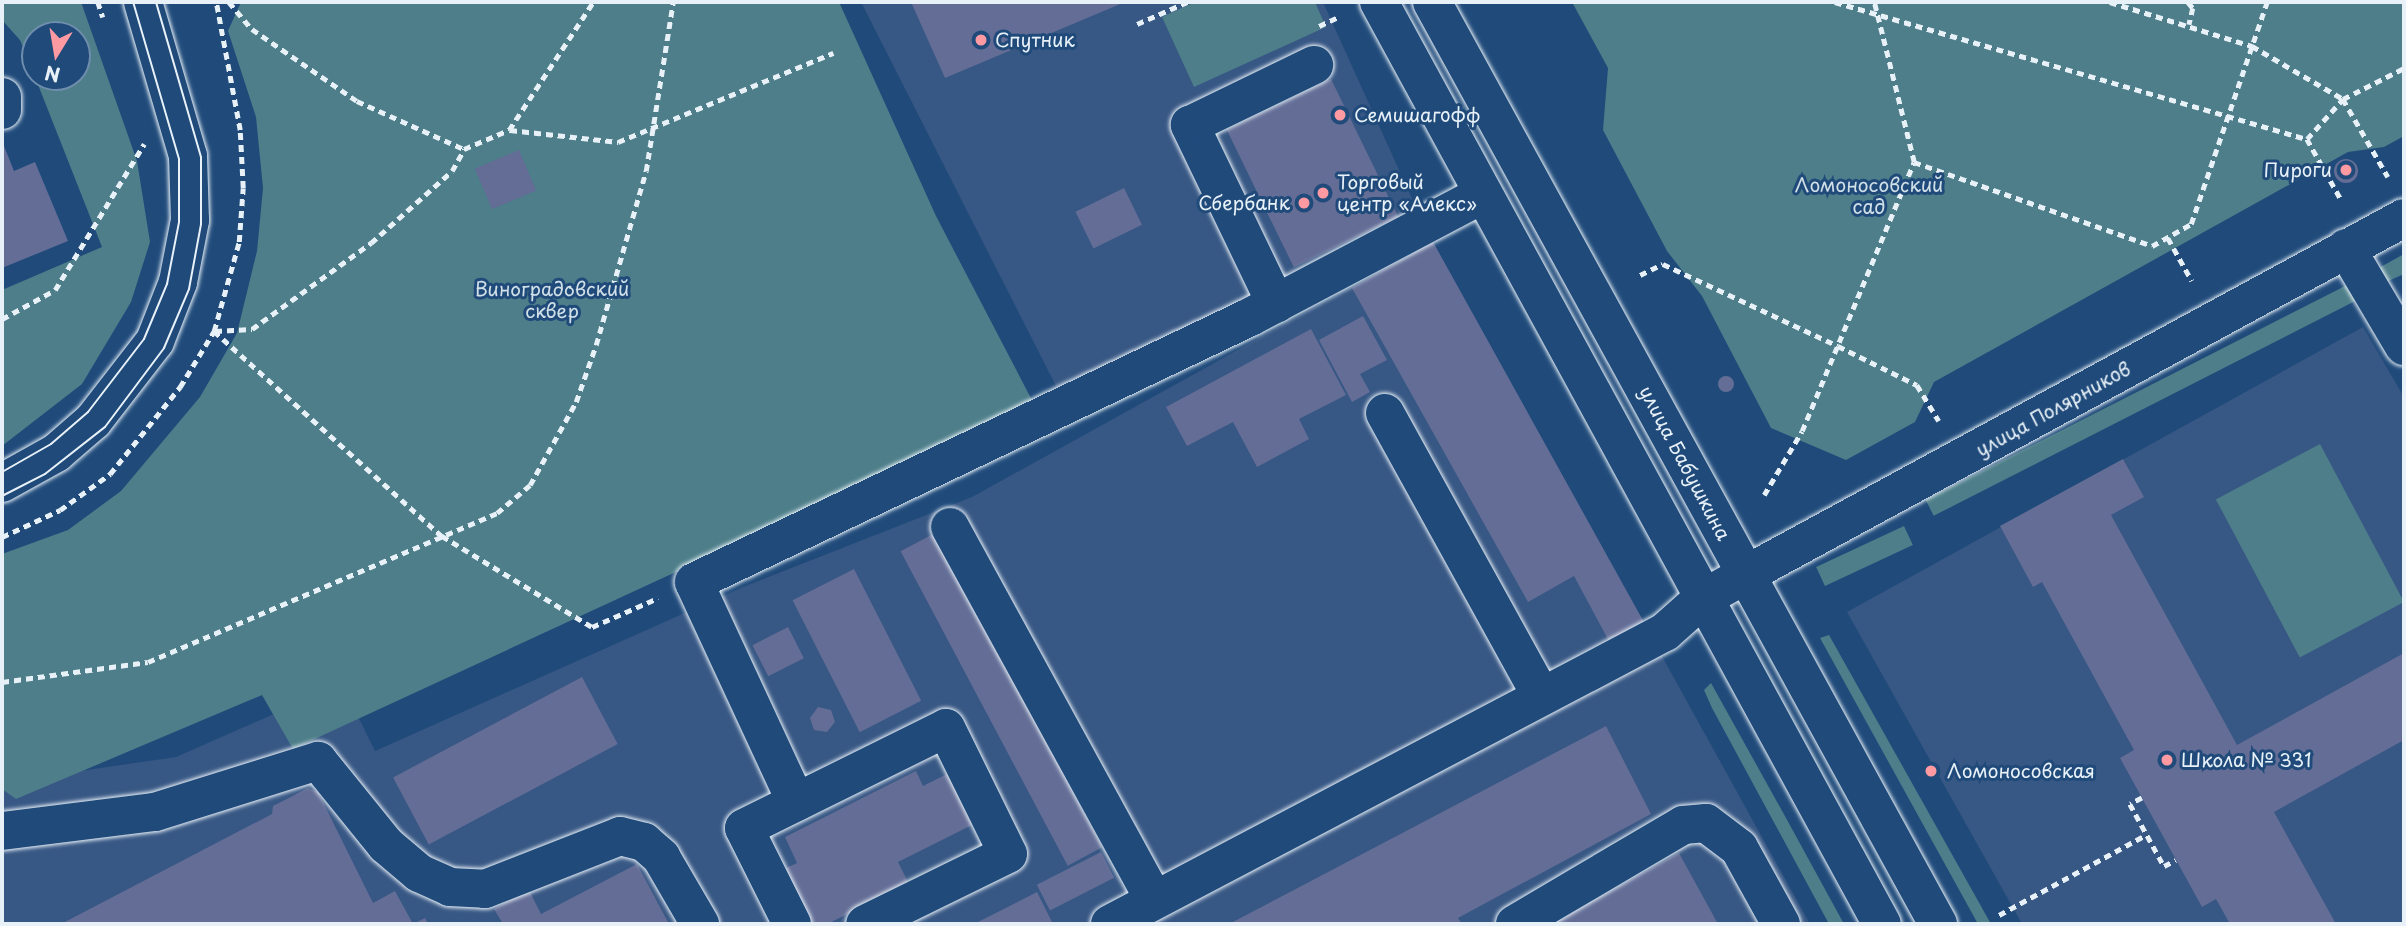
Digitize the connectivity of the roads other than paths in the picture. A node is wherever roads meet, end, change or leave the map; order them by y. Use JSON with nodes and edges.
{"nodes":[{"id":1,"x":143,"y":2,"type":"edge"},
{"id":2,"x":1379,"y":2,"type":"edge"},
{"id":3,"x":1432,"y":2,"type":"edge"},
{"id":4,"x":1314,"y":65,"type":"dead end"},
{"id":5,"x":2,"y":97,"type":"edge"},
{"id":6,"x":2,"y":110,"type":"edge"},
{"id":7,"x":1483,"y":194,"type":"junction"},
{"id":8,"x":2404,"y":218,"type":"edge"},
{"id":9,"x":2346,"y":248,"type":"junction"},
{"id":10,"x":1276,"y":304,"type":"junction"},
{"id":11,"x":2404,"y":346,"type":"edge"},
{"id":12,"x":1384,"y":413,"type":"dead end"},
{"id":13,"x":2,"y":483,"type":"edge"},
{"id":14,"x":950,"y":527,"type":"dead end"},
{"id":15,"x":1745,"y":575,"type":"junction"},
{"id":16,"x":1702,"y":599,"type":"junction"},
{"id":17,"x":1541,"y":696,"type":"junction"},
{"id":18,"x":796,"y":802,"type":"junction"},
{"id":19,"x":2,"y":831,"type":"edge"},
{"id":20,"x":1154,"y":900,"type":"junction"},
{"id":21,"x":700,"y":924,"type":"edge"},
{"id":22,"x":792,"y":924,"type":"edge"},
{"id":23,"x":865,"y":924,"type":"edge"},
{"id":24,"x":1110,"y":924,"type":"edge"},
{"id":25,"x":1515,"y":924,"type":"edge"},
{"id":26,"x":1781,"y":924,"type":"edge"},
{"id":27,"x":1882,"y":924,"type":"edge"},
{"id":28,"x":1938,"y":924,"type":"edge"}],
"edges":[{"from":1,"to":13,"type":"street"},
{"from":2,"to":7,"type":"street"},
{"from":3,"to":15,"type":"street","name":"улица Бабушкина"},
{"from":4,"to":10,"type":"street"},
{"from":5,"to":6,"type":"street"},
{"from":7,"to":10,"type":"street"},
{"from":7,"to":16,"type":"street"},
{"from":8,"to":9,"type":"street","name":"улица Полярников"},
{"from":9,"to":11,"type":"street"},
{"from":9,"to":15,"type":"street","name":"улица Полярников"},
{"from":10,"to":18,"type":"street"},
{"from":12,"to":17,"type":"street"},
{"from":14,"to":20,"type":"street"},
{"from":15,"to":16,"type":"street","name":"улица Полярников"},
{"from":15,"to":28,"type":"street","name":"улица Бабушкина"},
{"from":16,"to":17,"type":"street","name":"улица Полярников"},
{"from":16,"to":27,"type":"street"},
{"from":17,"to":20,"type":"street","name":"улица Полярников"},
{"from":18,"to":22,"type":"street"},
{"from":18,"to":23,"type":"street"},
{"from":19,"to":21,"type":"street"},
{"from":20,"to":24,"type":"street","name":"улица Полярников"},
{"from":25,"to":26,"type":"street"}]}
